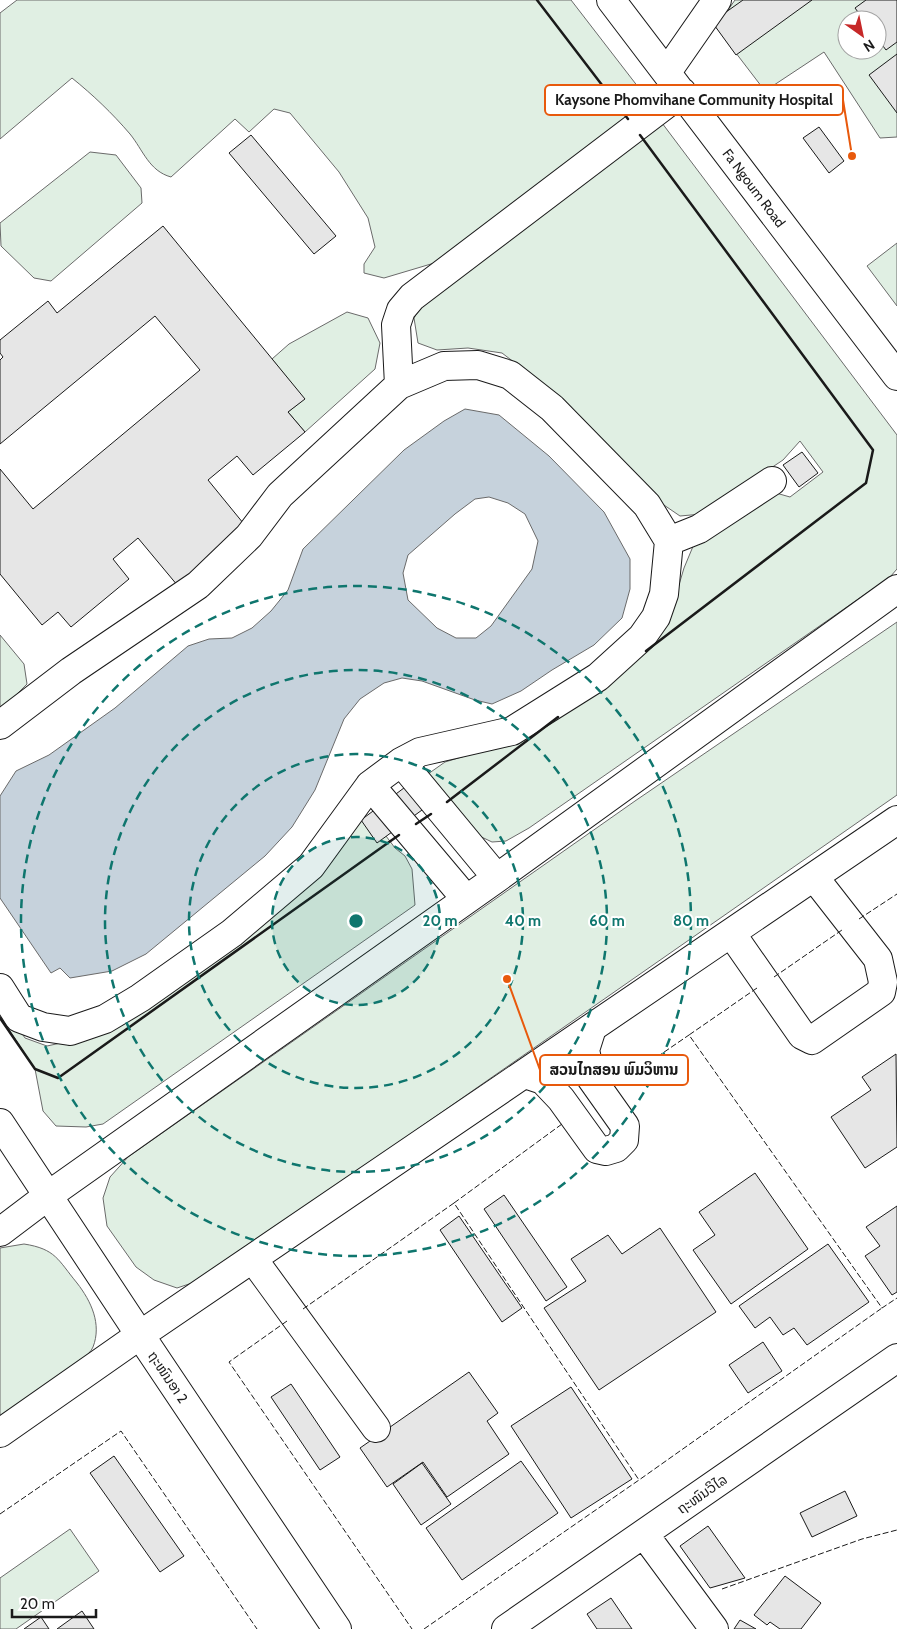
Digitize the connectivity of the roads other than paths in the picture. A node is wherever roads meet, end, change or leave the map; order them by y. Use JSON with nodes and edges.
{"nodes":[{"id":1,"x":611,"y":0,"type":"edge"},
{"id":2,"x":717,"y":0,"type":"edge"},
{"id":3,"x":674,"y":82,"type":"junction"},
{"id":4,"x":897,"y":376,"type":"edge"},
{"id":5,"x":400,"y":385,"type":"junction"},
{"id":6,"x":772,"y":481,"type":"dead end"},
{"id":7,"x":669,"y":541,"type":"junction"},
{"id":8,"x":897,"y":588,"type":"edge"},
{"id":9,"x":0,"y":725,"type":"edge"},
{"id":10,"x":401,"y":762,"type":"junction"},
{"id":11,"x":370,"y":785,"type":"junction"},
{"id":12,"x":897,"y":820,"type":"edge"},
{"id":13,"x":814,"y":877,"type":"junction"},
{"id":14,"x":497,"y":878,"type":"junction"},
{"id":15,"x":466,"y":900,"type":"junction"},
{"id":16,"x":731,"y":933,"type":"junction"},
{"id":17,"x":0,"y":988,"type":"edge"},
{"id":18,"x":592,"y":1028,"type":"junction"},
{"id":19,"x":525,"y":1074,"type":"junction"},
{"id":20,"x":0,"y":1123,"type":"edge"},
{"id":21,"x":49,"y":1196,"type":"junction"},
{"id":22,"x":0,"y":1232,"type":"edge"},
{"id":23,"x":253,"y":1258,"type":"junction"},
{"id":24,"x":140,"y":1335,"type":"junction"},
{"id":25,"x":897,"y":1358,"type":"edge"},
{"id":26,"x":376,"y":1428,"type":"dead end"},
{"id":27,"x":0,"y":1433,"type":"edge"},
{"id":28,"x":644,"y":1534,"type":"junction"},
{"id":29,"x":337,"y":1629,"type":"edge"},
{"id":30,"x":506,"y":1629,"type":"edge"},
{"id":31,"x":714,"y":1629,"type":"edge"}],
"edges":[{"from":1,"to":3,"type":"street","name":"Fa Ngoum Road"},
{"from":2,"to":3,"type":"street"},
{"from":3,"to":4,"type":"street","name":"Fa Ngoum Road"},
{"from":3,"to":5,"type":"street"},
{"from":5,"to":7,"type":"street"},
{"from":5,"to":9,"type":"street"},
{"from":6,"to":7,"type":"street"},
{"from":7,"to":10,"type":"street"},
{"from":8,"to":14,"type":"street"},
{"from":10,"to":11,"type":"street"},
{"from":10,"to":14,"type":"street"},
{"from":11,"to":15,"type":"street"},
{"from":11,"to":17,"type":"street"},
{"from":12,"to":13,"type":"street"},
{"from":13,"to":16,"type":"street"},
{"from":13,"to":16,"type":"street"},
{"from":14,"to":15,"type":"street"},
{"from":15,"to":21,"type":"street"},
{"from":16,"to":18,"type":"street"},
{"from":18,"to":19,"type":"street"},
{"from":18,"to":19,"type":"street"},
{"from":19,"to":23,"type":"street"},
{"from":20,"to":21,"type":"street","name":"ຖະໜົນອາ 2"},
{"from":21,"to":22,"type":"street"},
{"from":21,"to":24,"type":"street","name":"ຖະໜົນອາ 2"},
{"from":23,"to":24,"type":"street"},
{"from":23,"to":26,"type":"street"},
{"from":24,"to":27,"type":"street"},
{"from":24,"to":29,"type":"street","name":"ຖະໜົນອາ 2"},
{"from":25,"to":28,"type":"street","name":"ຖະໜົນວິໄລ"},
{"from":28,"to":30,"type":"street","name":"ຖະໜົນວິໄລ"},
{"from":28,"to":31,"type":"street"}]}
